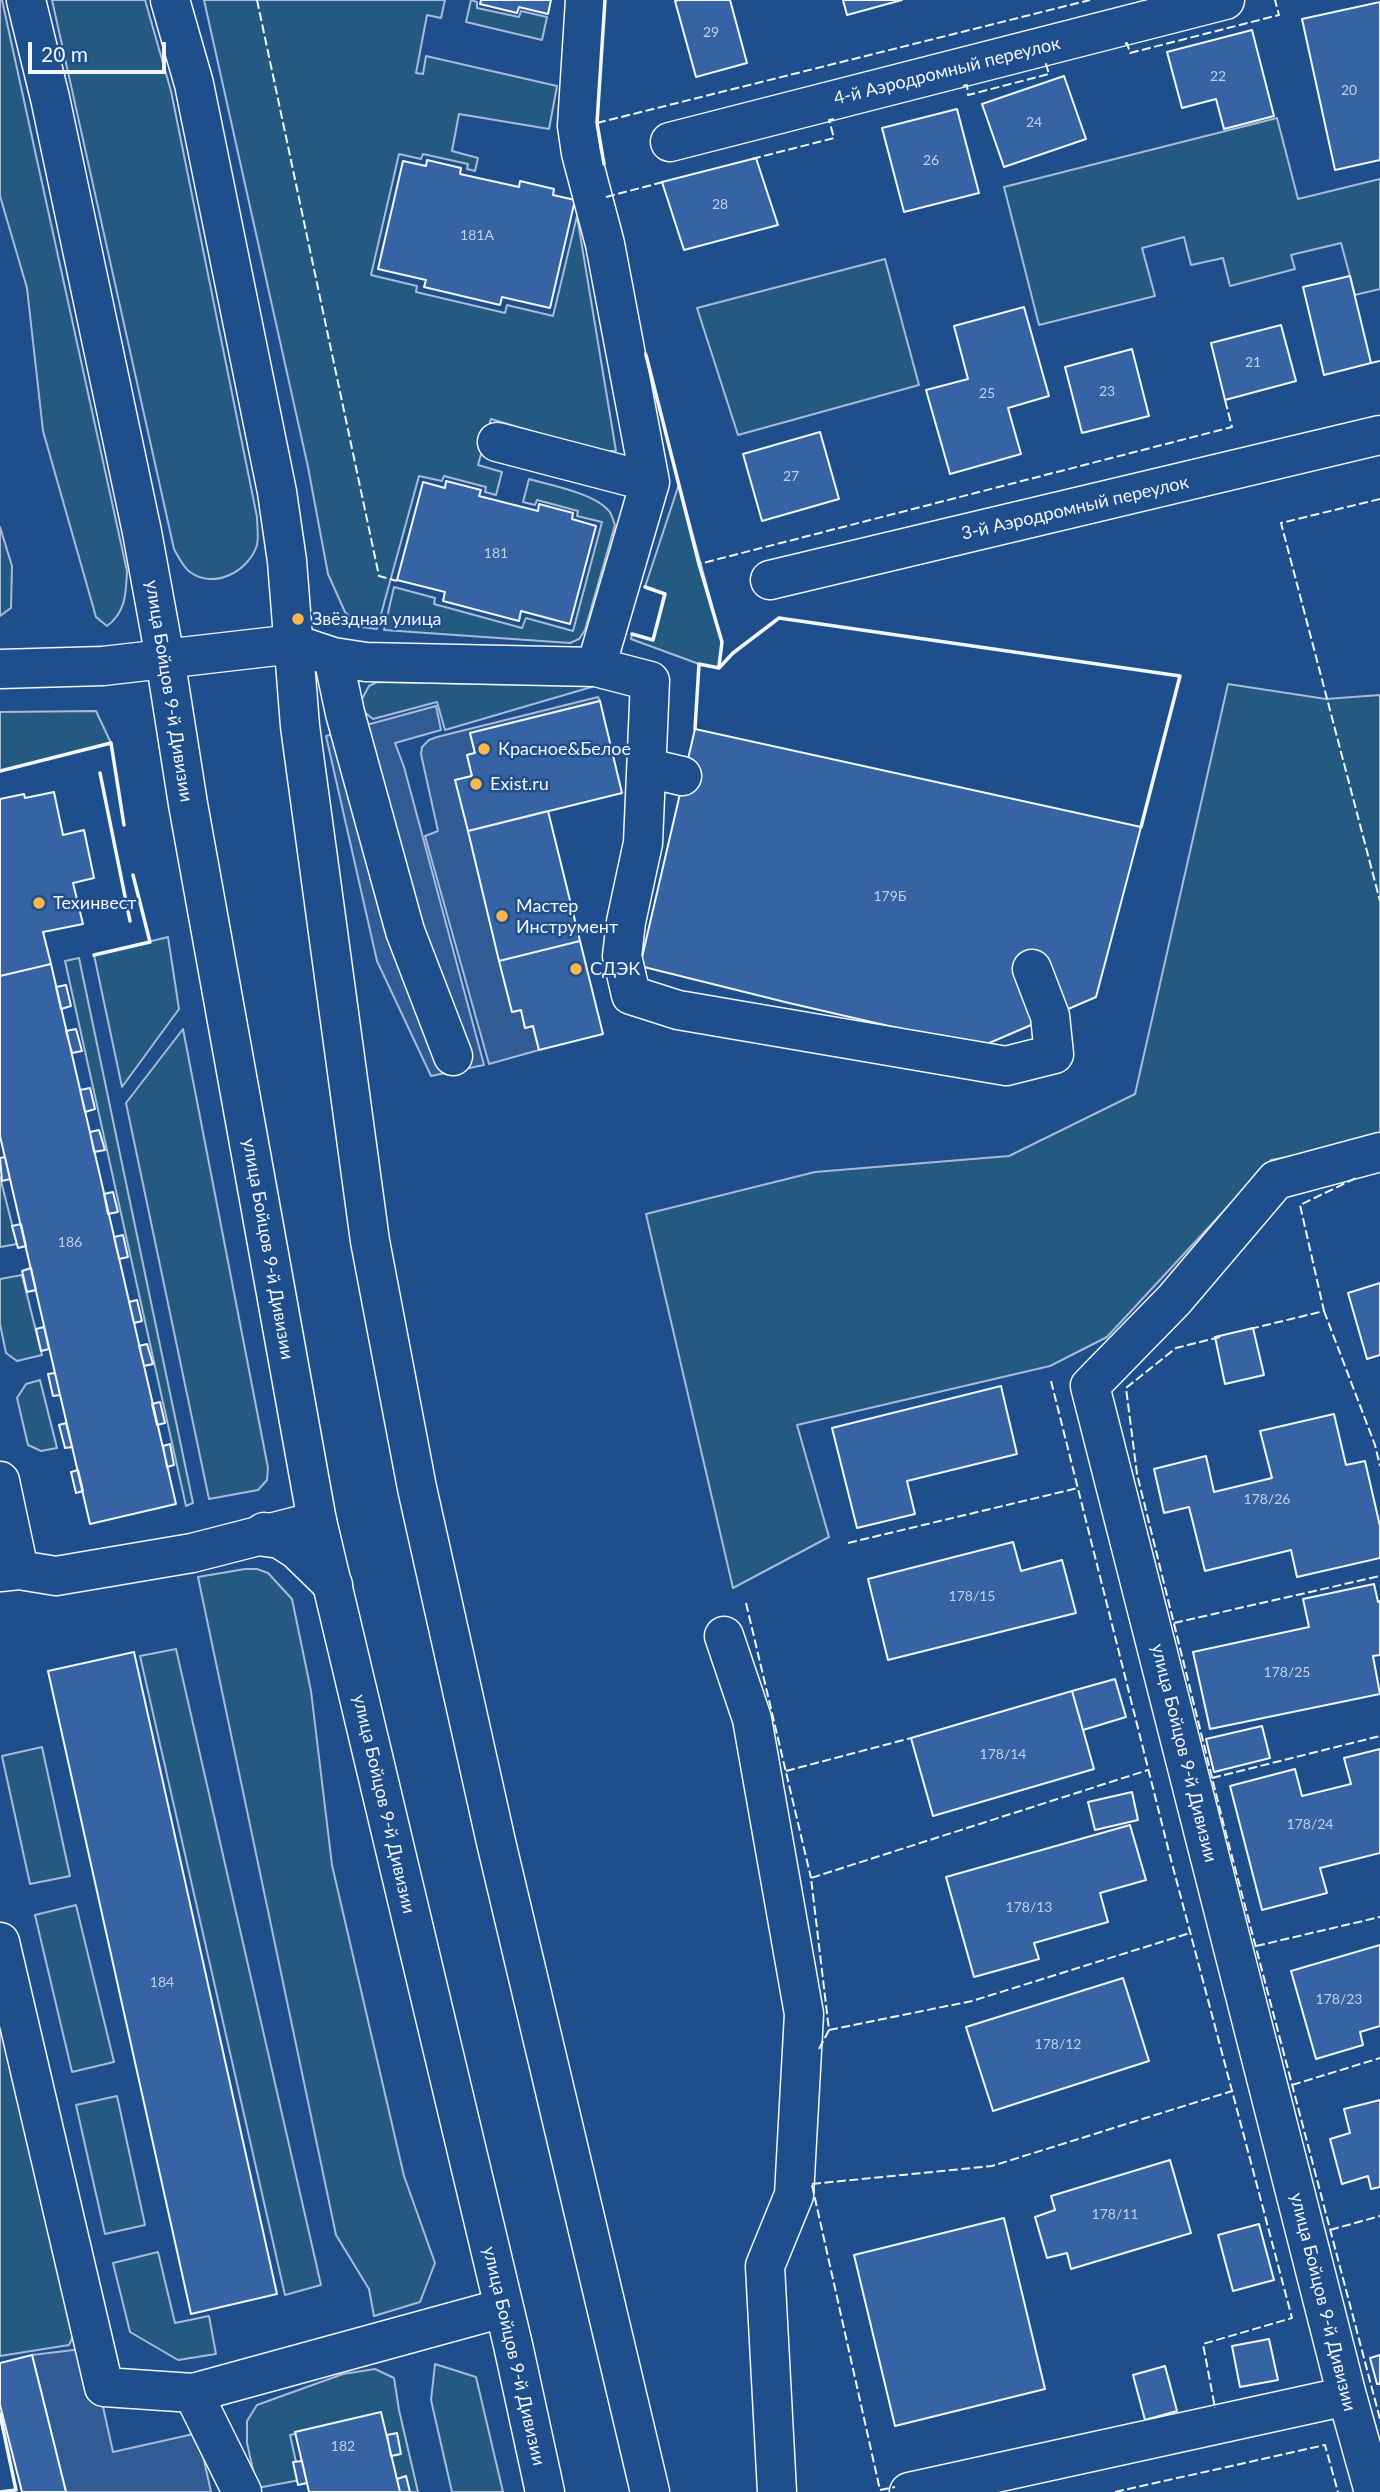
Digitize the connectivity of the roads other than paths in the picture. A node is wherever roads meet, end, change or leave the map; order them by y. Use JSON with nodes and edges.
{"nodes":[{"id":1,"x":26,"y":0,"type":"edge"},
{"id":2,"x":170,"y":0,"type":"edge"},
{"id":3,"x":585,"y":0,"type":"edge"},
{"id":4,"x":1225,"y":0,"type":"edge"},
{"id":5,"x":670,"y":142,"type":"dead end"},
{"id":6,"x":1380,"y":435,"type":"edge"},
{"id":7,"x":497,"y":442,"type":"dead end"},
{"id":8,"x":650,"y":482,"type":"junction"},
{"id":9,"x":770,"y":580,"type":"dead end"},
{"id":10,"x":294,"y":644,"type":"junction"},
{"id":11,"x":333,"y":657,"type":"junction"},
{"id":12,"x":165,"y":658,"type":"junction"},
{"id":13,"x":596,"y":667,"type":"junction"},
{"id":14,"x":0,"y":669,"type":"edge"},
{"id":15,"x":1032,"y":969,"type":"dead end"},
{"id":16,"x":453,"y":1056,"type":"dead end"},
{"id":17,"x":1380,"y":1152,"type":"edge"},
{"id":18,"x":307,"y":1462,"type":"junction"},
{"id":19,"x":0,"y":1481,"type":"edge"},
{"id":20,"x":317,"y":1521,"type":"junction"},
{"id":21,"x":258,"y":1536,"type":"junction"},
{"id":22,"x":10,"y":1571,"type":"edge"},
{"id":23,"x":333,"y":1585,"type":"junction"},
{"id":24,"x":724,"y":1636,"type":"dead end"},
{"id":25,"x":0,"y":1942,"type":"edge"},
{"id":26,"x":503,"y":2308,"type":"junction"},
{"id":27,"x":193,"y":2393,"type":"junction"},
{"id":28,"x":1347,"y":2396,"type":"junction"},
{"id":29,"x":242,"y":2492,"type":"edge"},
{"id":30,"x":545,"y":2492,"type":"edge"},
{"id":31,"x":650,"y":2492,"type":"edge"},
{"id":32,"x":777,"y":2492,"type":"edge"},
{"id":33,"x":909,"y":2492,"type":"edge"},
{"id":34,"x":1374,"y":2492,"type":"edge"}],
"edges":[{"from":1,"to":12,"type":"main road","name":"улица Бойцов 9-й Дивизии"},
{"from":2,"to":10,"type":"main road"},
{"from":3,"to":8,"type":"main road"},
{"from":4,"to":5,"type":"main road","name":"4-й Аэродромный переулок"},
{"from":6,"to":9,"type":"main road","name":"3-й Аэродромный переулок"},
{"from":7,"to":8,"type":"main road"},
{"from":8,"to":13,"type":"main road"},
{"from":10,"to":11,"type":"main road"},
{"from":10,"to":12,"type":"main road"},
{"from":10,"to":31,"type":"main road"},
{"from":11,"to":13,"type":"main road"},
{"from":11,"to":16,"type":"main road"},
{"from":12,"to":14,"type":"main road"},
{"from":12,"to":18,"type":"main road","name":"улица Бойцов 9-й Дивизии"},
{"from":13,"to":15,"type":"main road"},
{"from":17,"to":28,"type":"main road","name":"улица Бойцов 9-й Дивизии"},
{"from":18,"to":20,"type":"main road","name":"улица Бойцов 9-й Дивизии"},
{"from":18,"to":21,"type":"main road"},
{"from":19,"to":22,"type":"main road"},
{"from":20,"to":21,"type":"main road"},
{"from":20,"to":23,"type":"main road","name":"улица Бойцов 9-й Дивизии"},
{"from":21,"to":22,"type":"main road"},
{"from":21,"to":23,"type":"main road"},
{"from":23,"to":26,"type":"main road","name":"улица Бойцов 9-й Дивизии"},
{"from":24,"to":32,"type":"main road"},
{"from":25,"to":27,"type":"main road"},
{"from":26,"to":27,"type":"main road"},
{"from":26,"to":30,"type":"main road","name":"улица Бойцов 9-й Дивизии"},
{"from":27,"to":29,"type":"main road"},
{"from":28,"to":33,"type":"main road"},
{"from":28,"to":34,"type":"main road","name":"улица Бойцов 9-й Дивизии"}]}
